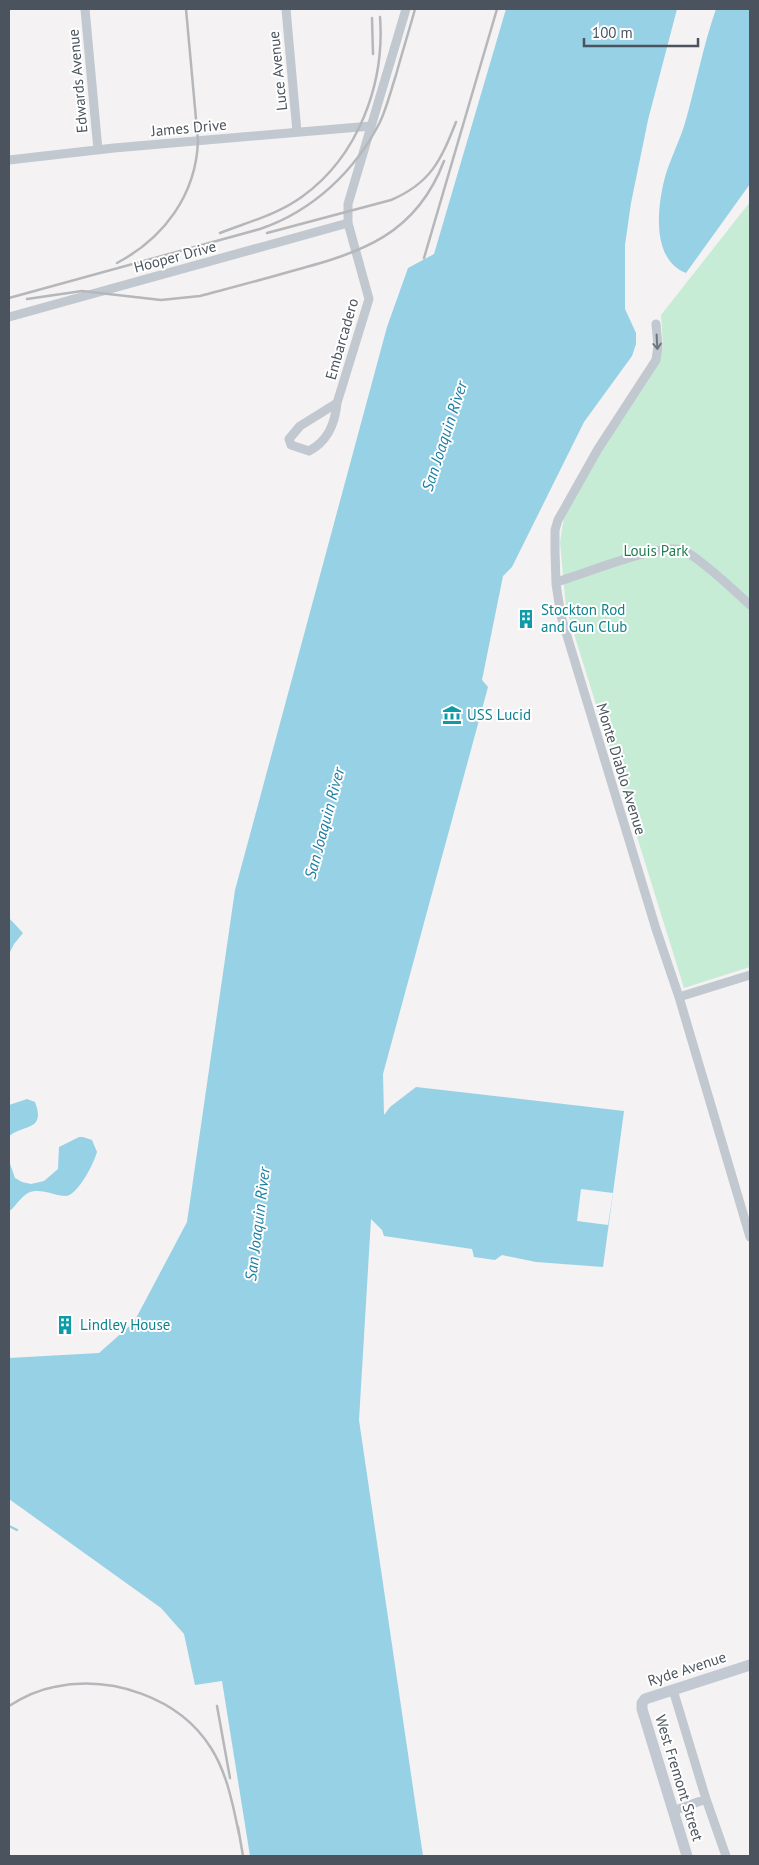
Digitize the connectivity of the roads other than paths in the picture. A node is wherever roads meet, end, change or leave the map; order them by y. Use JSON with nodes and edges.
{"nodes":[{"id":1,"x":85,"y":9,"type":"edge"},
{"id":2,"x":286,"y":9,"type":"edge"},
{"id":3,"x":406,"y":9,"type":"edge"},
{"id":4,"x":371,"y":126,"type":"junction"},
{"id":5,"x":298,"y":132,"type":"junction"},
{"id":6,"x":98,"y":150,"type":"junction"},
{"id":7,"x":9,"y":160,"type":"edge"},
{"id":8,"x":348,"y":223,"type":"junction"},
{"id":9,"x":9,"y":317,"type":"edge"},
{"id":10,"x":656,"y":324,"type":"dead end"},
{"id":11,"x":337,"y":403,"type":"junction"},
{"id":12,"x":556,"y":582,"type":"junction"},
{"id":13,"x":750,"y":605,"type":"edge"},
{"id":14,"x":750,"y":975,"type":"edge"},
{"id":15,"x":679,"y":997,"type":"junction"},
{"id":16,"x":750,"y":1236,"type":"edge"},
{"id":17,"x":750,"y":1665,"type":"edge"},
{"id":18,"x":673,"y":1690,"type":"junction"},
{"id":19,"x":642,"y":1710,"type":"joint"},
{"id":20,"x":706,"y":1799,"type":"junction"},
{"id":21,"x":673,"y":1811,"type":"junction"},
{"id":22,"x":687,"y":1856,"type":"edge"},
{"id":23,"x":726,"y":1856,"type":"edge"}],
"edges":[{"from":1,"to":6,"type":"street","name":"Edwards Avenue"},
{"from":2,"to":5,"type":"street","name":"Luce Avenue"},
{"from":3,"to":4,"type":"street"},
{"from":4,"to":5,"type":"street","name":"James Drive"},
{"from":4,"to":8,"type":"street","name":"Embarcadero"},
{"from":5,"to":6,"type":"street","name":"James Drive"},
{"from":6,"to":7,"type":"street","name":"James Drive"},
{"from":8,"to":9,"type":"street","name":"Hooper Drive"},
{"from":8,"to":11,"type":"street","name":"Embarcadero"},
{"from":10,"to":12,"type":"street","name":"Monte Diablo Avenue","one_way":true},
{"from":11,"to":11,"type":"street","name":"Embarcadero"},
{"from":12,"to":13,"type":"street"},
{"from":12,"to":15,"type":"street","name":"Monte Diablo Avenue"},
{"from":14,"to":15,"type":"street"},
{"from":15,"to":16,"type":"street","name":"Monte Diablo Avenue"},
{"from":17,"to":18,"type":"street","name":"Ryde Avenue"},
{"from":18,"to":19,"type":"street","name":"Ryde Avenue"},
{"from":18,"to":20,"type":"street"},
{"from":19,"to":21,"type":"street","name":"West Fremont Street"},
{"from":20,"to":21,"type":"street"},
{"from":20,"to":23,"type":"street"},
{"from":21,"to":22,"type":"street","name":"West Fremont Street"}]}
